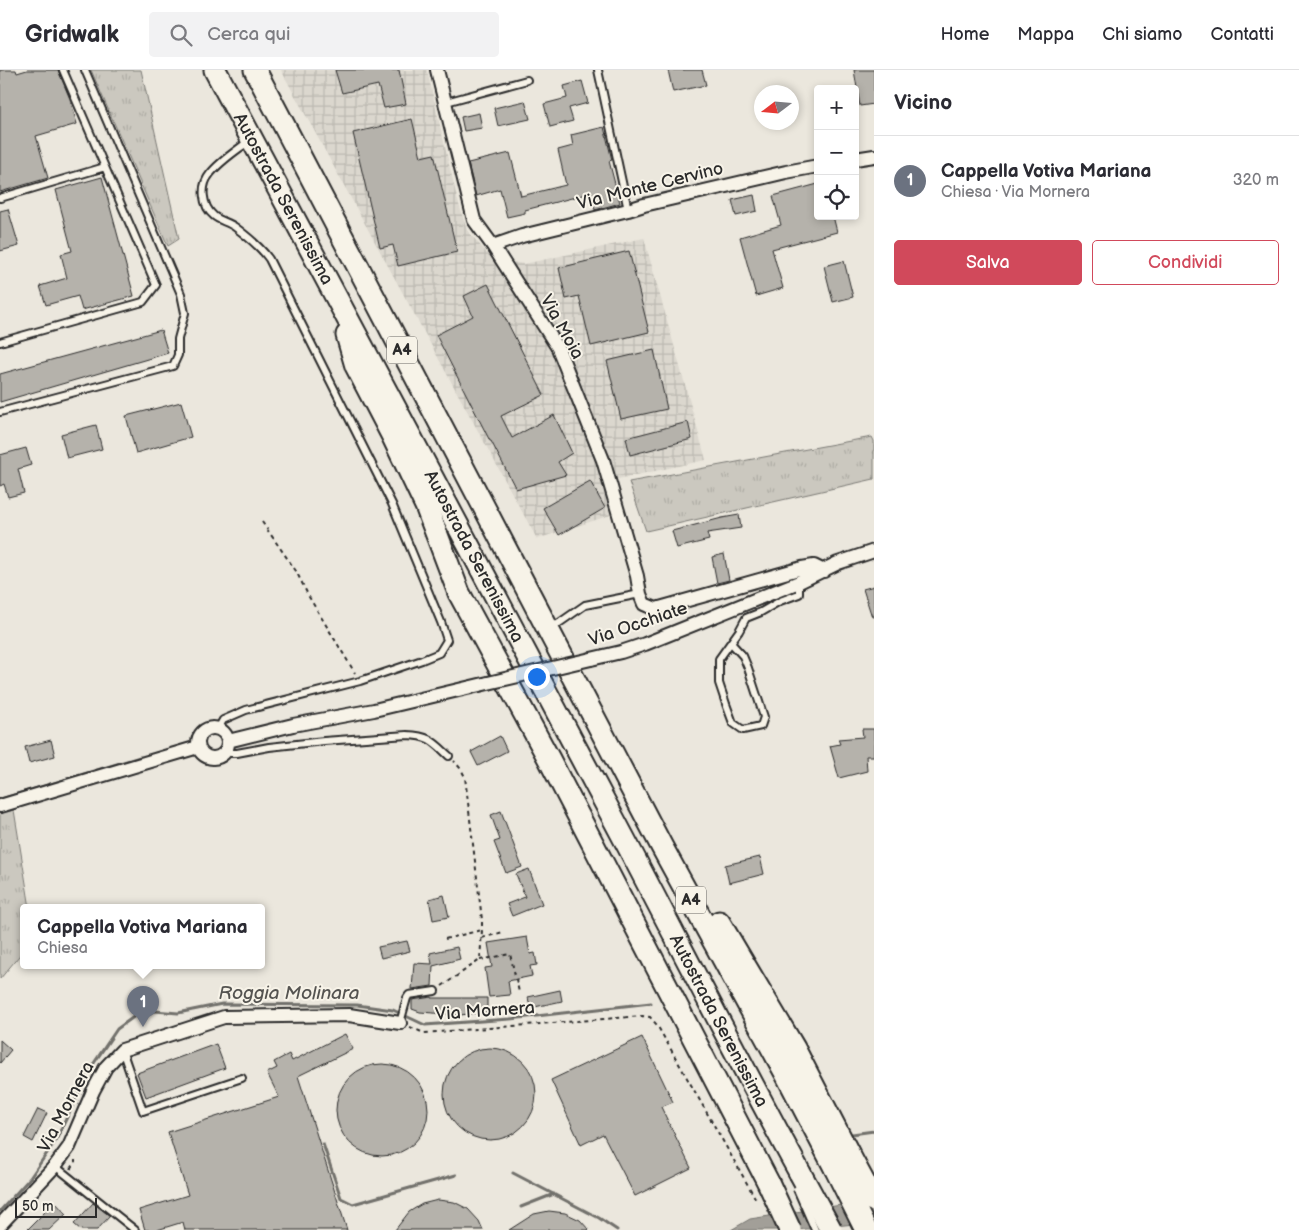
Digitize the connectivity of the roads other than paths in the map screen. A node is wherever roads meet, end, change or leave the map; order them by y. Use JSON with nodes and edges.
{"nodes":[{"id":1,"x":64,"y":70,"type":"edge"},
{"id":2,"x":86,"y":70,"type":"edge"},
{"id":3,"x":215,"y":70,"type":"edge"},
{"id":4,"x":254,"y":70,"type":"edge"},
{"id":5,"x":437,"y":70,"type":"edge"},
{"id":6,"x":598,"y":70,"type":"edge"},
{"id":7,"x":527,"y":80,"type":"dead end"},
{"id":8,"x":446,"y":102,"type":"junction"},
{"id":9,"x":252,"y":139,"type":"junction"},
{"id":10,"x":874,"y":156,"type":"edge"},
{"id":11,"x":859,"y":158,"type":"edge"},
{"id":12,"x":105,"y":166,"type":"junction"},
{"id":13,"x":814,"y":167,"type":"edge"},
{"id":14,"x":0,"y":198,"type":"edge"},
{"id":15,"x":628,"y":210,"type":"junction"},
{"id":16,"x":493,"y":246,"type":"junction"},
{"id":17,"x":335,"y":294,"type":"junction"},
{"id":18,"x":0,"y":342,"type":"edge"},
{"id":19,"x":0,"y":412,"type":"edge"},
{"id":20,"x":874,"y":551,"type":"edge"},
{"id":21,"x":824,"y":571,"type":"junction"},
{"id":22,"x":799,"y":582,"type":"junction"},
{"id":23,"x":640,"y":594,"type":"junction"},
{"id":24,"x":549,"y":631,"type":"junction"},
{"id":25,"x":731,"y":643,"type":"junction"},
{"id":26,"x":218,"y":729,"type":"junction"},
{"id":27,"x":227,"y":746,"type":"junction"},
{"id":28,"x":198,"y":748,"type":"junction"},
{"id":29,"x":449,"y":756,"type":"road end"},
{"id":30,"x":0,"y":806,"type":"edge"},
{"id":31,"x":435,"y":991,"type":"road end"},
{"id":32,"x":401,"y":1020,"type":"joint"},
{"id":33,"x":122,"y":1050,"type":"junction"},
{"id":34,"x":242,"y":1078,"type":"dead end"},
{"id":35,"x":753,"y":1088,"type":"junction"},
{"id":36,"x":784,"y":1158,"type":"dead end"},
{"id":37,"x":55,"y":1166,"type":"junction"},
{"id":38,"x":845,"y":1166,"type":"junction"},
{"id":39,"x":798,"y":1179,"type":"junction"},
{"id":40,"x":874,"y":1201,"type":"edge"},
{"id":41,"x":0,"y":1224,"type":"edge"},
{"id":42,"x":135,"y":1230,"type":"edge"},
{"id":43,"x":790,"y":1230,"type":"edge"},
{"id":44,"x":815,"y":1230,"type":"edge"},
{"id":45,"x":831,"y":1230,"type":"edge"},
{"id":46,"x":866,"y":1230,"type":"edge"}],
"edges":[{"from":1,"to":12,"type":"lane"},
{"from":2,"to":19,"type":"lane"},
{"from":3,"to":9,"type":"highway","name":"Autostrada Serenissima","number":"A4"},
{"from":4,"to":24,"type":"highway","name":"Autostrada Serenissima","number":"A4"},
{"from":5,"to":8,"type":"street","name":"Via Moia"},
{"from":6,"to":15,"type":"lane"},
{"from":7,"to":8,"type":"lane"},
{"from":8,"to":16,"type":"street","name":"Via Moia"},
{"from":9,"to":17,"type":"highway","name":"Autostrada Serenissima","number":"A4"},
{"from":9,"to":26,"type":"lane"},
{"from":10,"to":11,"type":"street"},
{"from":12,"to":14,"type":"lane"},
{"from":12,"to":18,"type":"lane"},
{"from":13,"to":15,"type":"street","name":"Via Monte Cervino"},
{"from":15,"to":16,"type":"street","name":"Via Monte Cervino"},
{"from":16,"to":23,"type":"street","name":"Via Moia"},
{"from":17,"to":35,"type":"highway","name":"Autostrada Serenissima","number":"A4"},
{"from":17,"to":43,"type":"highway","bridge":true},
{"from":20,"to":21,"type":"street","name":"Via Occhiate"},
{"from":21,"to":22,"type":"street","name":"Via Occhiate"},
{"from":21,"to":23,"type":"street"},
{"from":22,"to":25,"type":"lane"},
{"from":22,"to":27,"type":"street","name":"Via Occhiate","bridge":true},
{"from":23,"to":24,"type":"lane"},
{"from":24,"to":38,"type":"highway","name":"Autostrada Serenissima"},
{"from":25,"to":25,"type":"lane"},
{"from":26,"to":27,"type":"street"},
{"from":26,"to":28,"type":"street"},
{"from":27,"to":28,"type":"street"},
{"from":27,"to":29,"type":"lane"},
{"from":28,"to":30,"type":"street"},
{"from":31,"to":32,"type":"lane"},
{"from":32,"to":33,"type":"street","name":"Via Mornera"},
{"from":33,"to":34,"type":"lane"},
{"from":33,"to":37,"type":"street","name":"Via Mornera"},
{"from":35,"to":36,"type":"lane"},
{"from":35,"to":39,"type":"highway","name":"Autostrada Serenissima","number":"A4"},
{"from":37,"to":41,"type":"street","name":"Via Mornera"},
{"from":37,"to":42,"type":"lane"},
{"from":38,"to":40,"type":"highway","bridge":true},
{"from":38,"to":46,"type":"highway","bridge":true},
{"from":39,"to":44,"type":"lane","bridge":true},
{"from":39,"to":45,"type":"highway","name":"Autostrada Serenissima","number":"A4","bridge":true}]}
